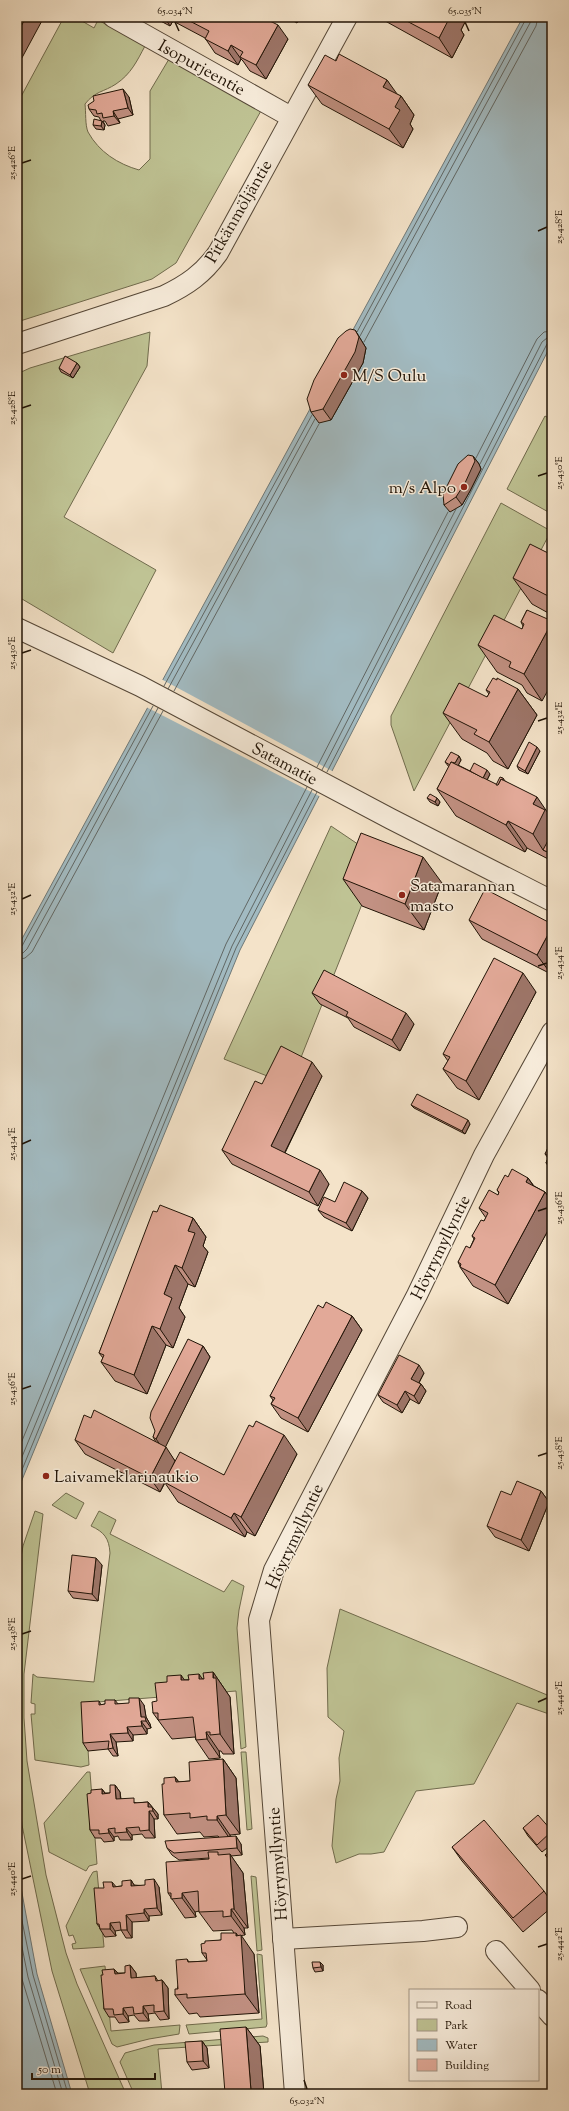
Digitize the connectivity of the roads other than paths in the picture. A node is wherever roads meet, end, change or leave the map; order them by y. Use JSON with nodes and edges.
{"nodes":[{"id":1,"x":113,"y":17,"type":"edge"},
{"id":2,"x":347,"y":17,"type":"edge"},
{"id":3,"x":291,"y":117,"type":"junction"},
{"id":4,"x":17,"y":344,"type":"edge"},
{"id":5,"x":17,"y":628,"type":"edge"},
{"id":6,"x":552,"y":901,"type":"edge"},
{"id":7,"x":552,"y":1032,"type":"edge"},
{"id":8,"x":457,"y":1927,"type":"dead end"},
{"id":9,"x":283,"y":1939,"type":"junction"},
{"id":10,"x":496,"y":1951,"type":"dead end"},
{"id":11,"x":529,"y":1989,"type":"edge"},
{"id":12,"x":539,"y":2001,"type":"edge"},
{"id":13,"x":552,"y":2016,"type":"edge"},
{"id":14,"x":295,"y":2094,"type":"edge"}],
"edges":[{"from":1,"to":3,"type":"street","name":"Isopurjeentie"},
{"from":2,"to":3,"type":"street","name":"Pitkänmöljäntie"},
{"from":3,"to":4,"type":"street","name":"Pitkänmöljäntie"},
{"from":5,"to":6,"type":"street","name":"Satamatie"},
{"from":7,"to":9,"type":"street","name":"Höyrymyllyntie"},
{"from":8,"to":9,"type":"street"},
{"from":9,"to":14,"type":"street","name":"Höyrymyllyntie"},
{"from":10,"to":11,"type":"street"},
{"from":12,"to":13,"type":"street"}]}
